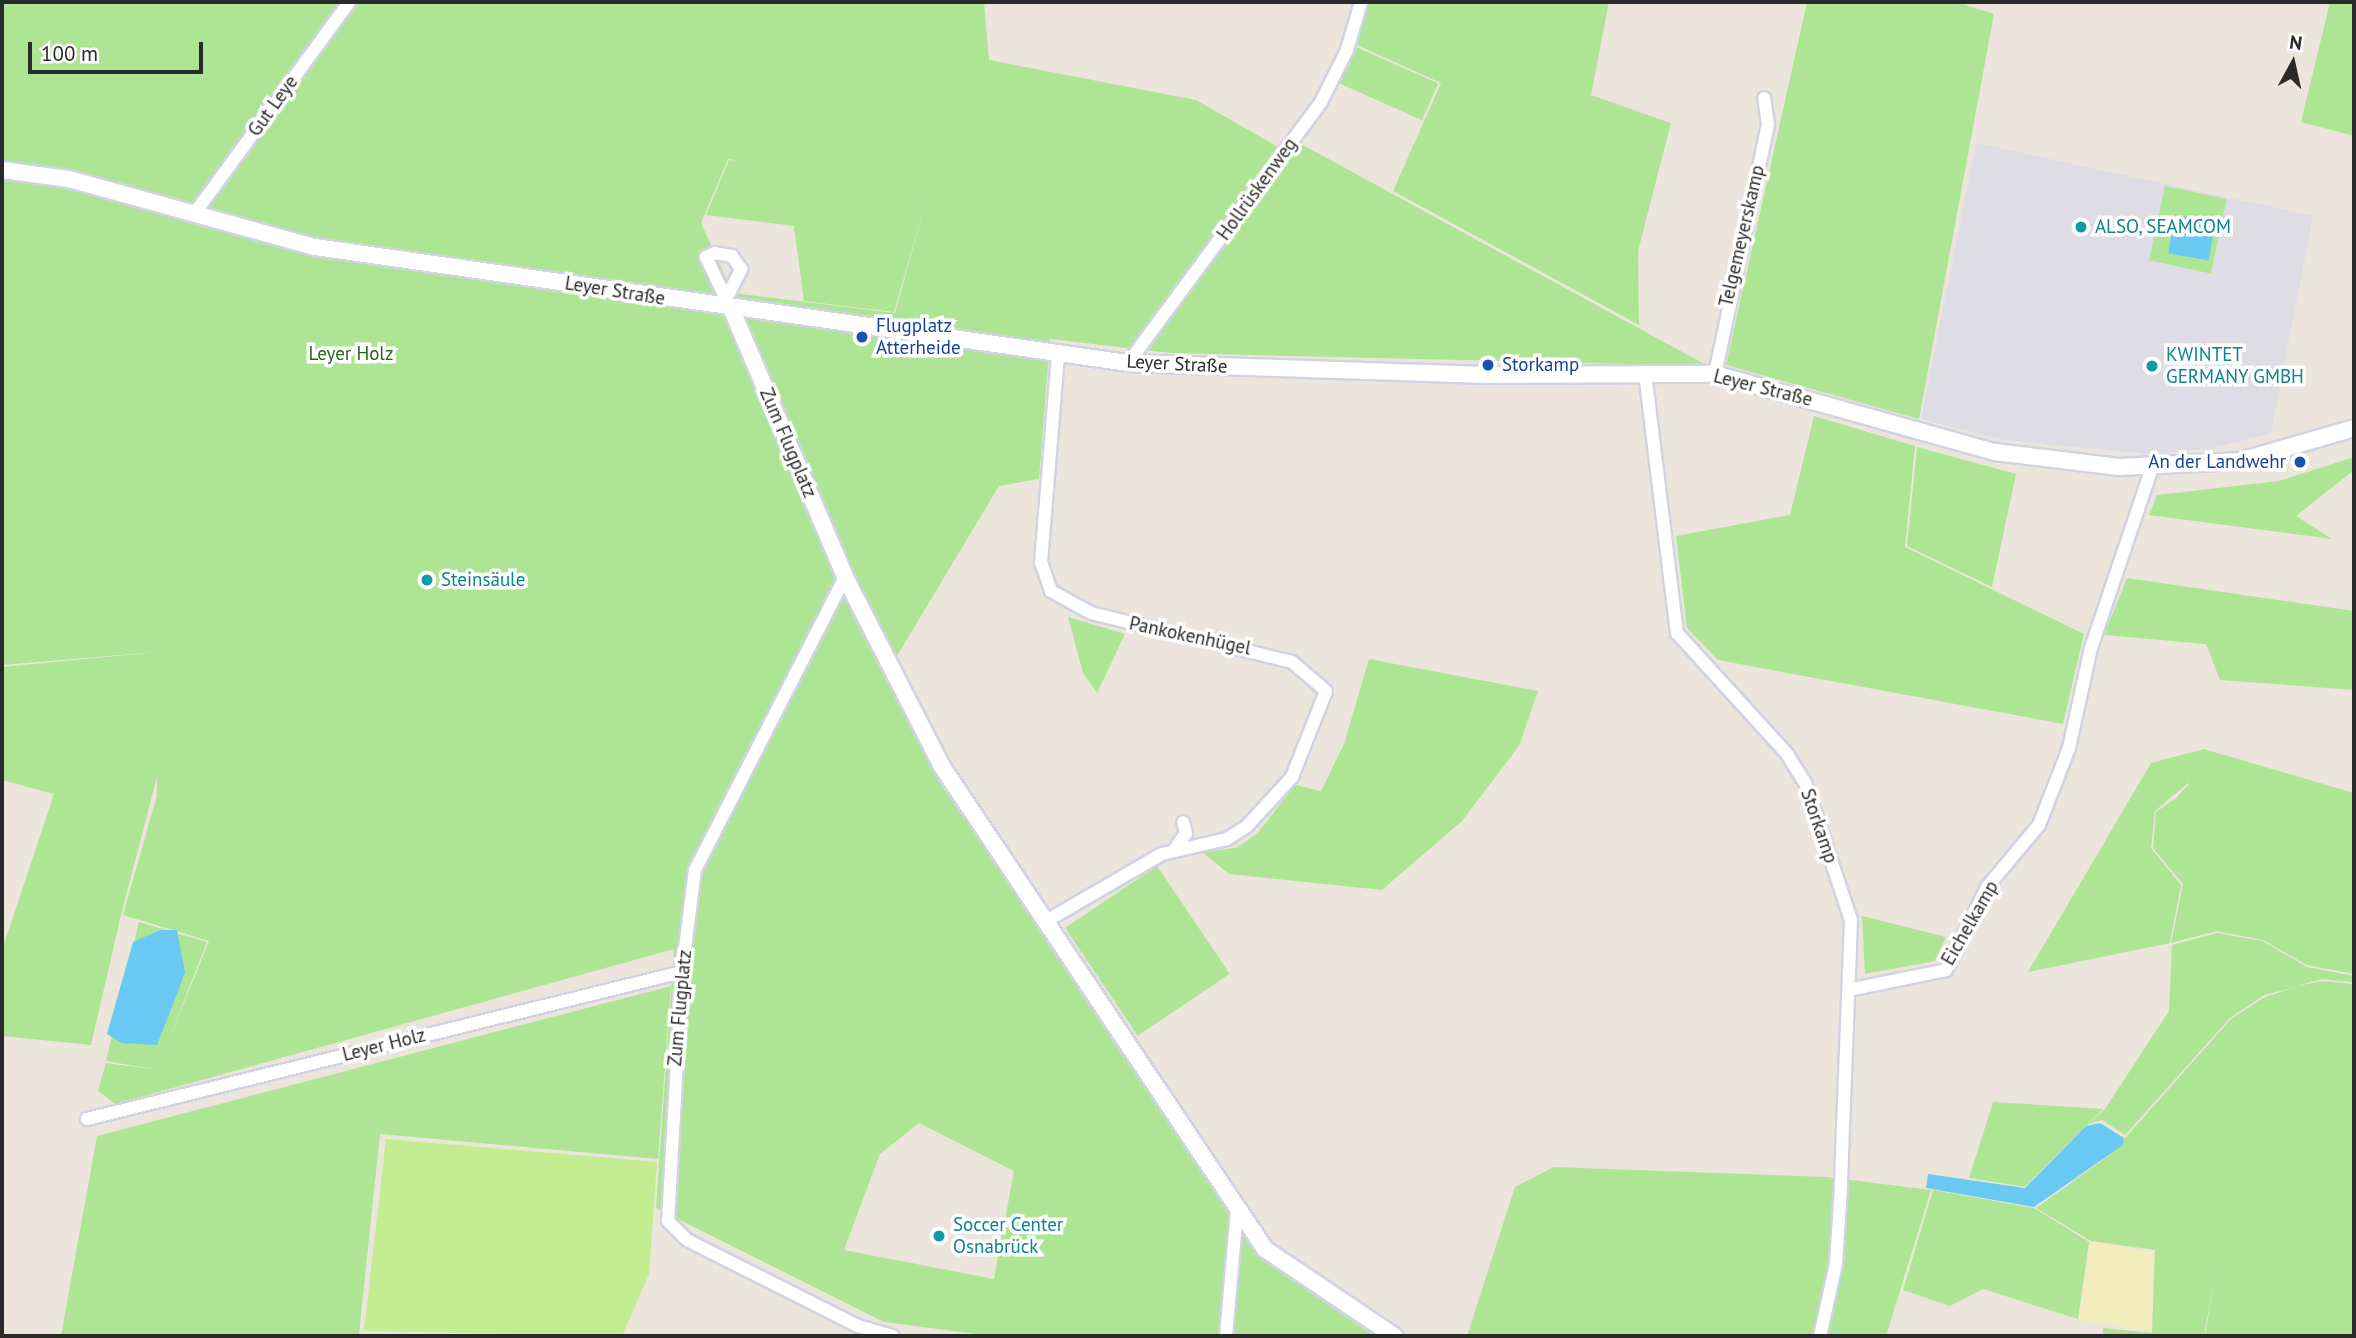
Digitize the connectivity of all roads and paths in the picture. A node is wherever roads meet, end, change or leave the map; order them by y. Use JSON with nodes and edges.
{"nodes":[{"id":1,"x":349,"y":2,"type":"edge"},
{"id":2,"x":1361,"y":2,"type":"edge"},
{"id":3,"x":1764,"y":98,"type":"dead end"},
{"id":4,"x":2,"y":170,"type":"edge"},
{"id":5,"x":197,"y":209,"type":"dead end"},
{"id":6,"x":728,"y":304,"type":"junction"},
{"id":7,"x":1058,"y":353,"type":"junction"},
{"id":8,"x":1128,"y":363,"type":"junction"},
{"id":9,"x":1645,"y":373,"type":"junction"},
{"id":10,"x":1715,"y":374,"type":"junction"},
{"id":11,"x":2354,"y":428,"type":"edge"},
{"id":12,"x":2152,"y":468,"type":"junction"},
{"id":13,"x":845,"y":577,"type":"junction"},
{"id":14,"x":1183,"y":822,"type":"dead end"},
{"id":15,"x":1172,"y":850,"type":"junction"},
{"id":16,"x":1048,"y":920,"type":"junction"},
{"id":17,"x":681,"y":972,"type":"junction"},
{"id":18,"x":1853,"y":989,"type":"junction"},
{"id":19,"x":87,"y":1119,"type":"dead end"},
{"id":20,"x":1237,"y":1209,"type":"junction"},
{"id":21,"x":893,"y":1336,"type":"edge"},
{"id":22,"x":1226,"y":1336,"type":"edge"},
{"id":23,"x":1394,"y":1336,"type":"edge"},
{"id":24,"x":1820,"y":1336,"type":"edge"}],
"edges":[{"from":1,"to":5,"type":"street","name":"Gut Leye"},
{"from":2,"to":8,"type":"street","name":"Hollrüskenweg"},
{"from":3,"to":10,"type":"street","name":"Telgemeyerskamp"},
{"from":4,"to":6,"type":"street","name":"Leyer Straße"},
{"from":6,"to":7,"type":"street","name":"Leyer Straße"},
{"from":6,"to":13,"type":"street","name":"Zum Flugplatz"},
{"from":7,"to":8,"type":"street","name":"Leyer Straße"},
{"from":7,"to":15,"type":"street","name":"Pankokenhügel"},
{"from":8,"to":9,"type":"street","name":"Leyer Straße"},
{"from":9,"to":10,"type":"street","name":"Leyer Straße"},
{"from":9,"to":18,"type":"street","name":"Storkamp"},
{"from":10,"to":12,"type":"street","name":"Leyer Straße"},
{"from":11,"to":12,"type":"street","name":"Leyer Straße"},
{"from":12,"to":18,"type":"street","name":"Eichelkamp"},
{"from":13,"to":16,"type":"street","name":"Zum Flugplatz"},
{"from":13,"to":17,"type":"street","name":"Zum Flugplatz"},
{"from":14,"to":15,"type":"street"},
{"from":15,"to":16,"type":"street","name":"Pankokenhügel"},
{"from":16,"to":20,"type":"street","name":"Zum Flugplatz"},
{"from":17,"to":19,"type":"street","name":"Leyer Holz"},
{"from":17,"to":21,"type":"street","name":"Zum Flugplatz"},
{"from":18,"to":24,"type":"street"},
{"from":20,"to":22,"type":"street"},
{"from":20,"to":23,"type":"street","name":"Zum Flugplatz"}]}
